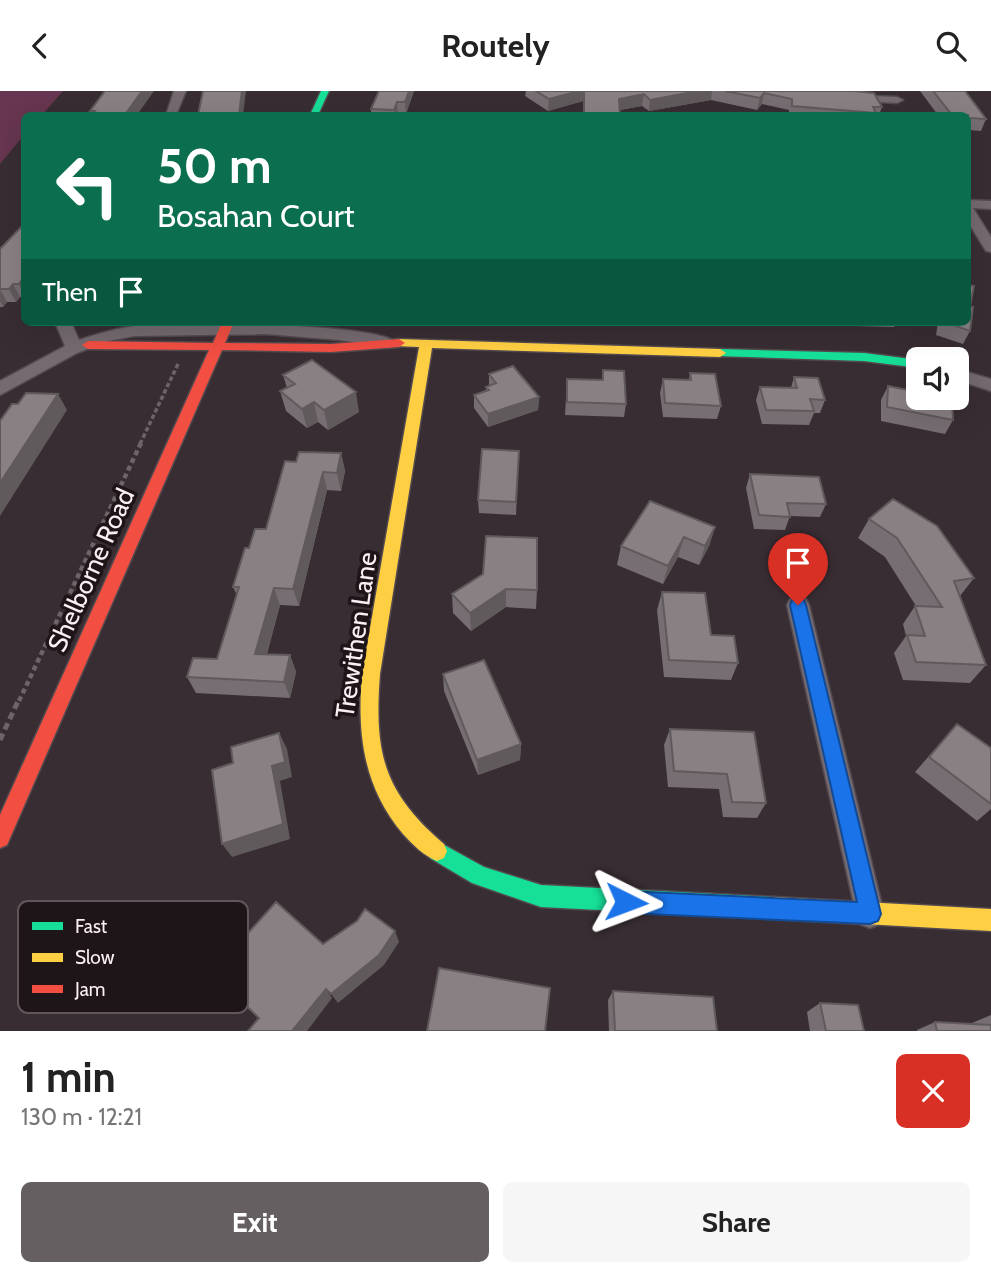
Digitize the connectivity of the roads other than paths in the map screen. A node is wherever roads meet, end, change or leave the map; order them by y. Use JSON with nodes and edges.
{"nodes":[{"id":1,"x":180,"y":91,"type":"edge"},
{"id":2,"x":325,"y":91,"type":"edge"},
{"id":3,"x":842,"y":98,"type":"edge"},
{"id":4,"x":896,"y":100,"type":"edge"},
{"id":5,"x":172,"y":112,"type":"edge"},
{"id":6,"x":315,"y":112,"type":"edge"},
{"id":7,"x":971,"y":204,"type":"edge"},
{"id":8,"x":991,"y":205,"type":"edge"},
{"id":9,"x":971,"y":216,"type":"edge"},
{"id":10,"x":991,"y":248,"type":"edge"},
{"id":11,"x":66,"y":326,"type":"edge"},
{"id":12,"x":208,"y":326,"type":"edge"},
{"id":13,"x":227,"y":326,"type":"edge"},
{"id":14,"x":241,"y":326,"type":"edge"},
{"id":15,"x":389,"y":343,"type":"junction"},
{"id":16,"x":426,"y":344,"type":"junction"},
{"id":17,"x":81,"y":347,"type":"junction"},
{"id":18,"x":217,"y":347,"type":"junction"},
{"id":19,"x":906,"y":362,"type":"edge"},
{"id":20,"x":969,"y":378,"type":"edge"},
{"id":21,"x":991,"y":385,"type":"edge"},
{"id":22,"x":0,"y":389,"type":"edge"},
{"id":23,"x":798,"y":605,"type":"dead end"},
{"id":24,"x":0,"y":838,"type":"edge"},
{"id":25,"x":870,"y":914,"type":"junction"},
{"id":26,"x":991,"y":920,"type":"edge"}],
"edges":[{"from":1,"to":5,"type":"street"},
{"from":2,"to":6,"type":"street"},
{"from":3,"to":4,"type":"street"},
{"from":7,"to":8,"type":"street"},
{"from":9,"to":10,"type":"street"},
{"from":11,"to":17,"type":"street"},
{"from":12,"to":17,"type":"street"},
{"from":13,"to":18,"type":"street","name":"Shelborne Road"},
{"from":14,"to":15,"type":"street"},
{"from":15,"to":16,"type":"street"},
{"from":15,"to":18,"type":"street"},
{"from":16,"to":19,"type":"street"},
{"from":16,"to":25,"type":"street","name":"Trewithen Lane"},
{"from":17,"to":18,"type":"street"},
{"from":17,"to":22,"type":"street"},
{"from":18,"to":24,"type":"street","name":"Shelborne Road"},
{"from":20,"to":21,"type":"street"},
{"from":23,"to":25,"type":"street"},
{"from":25,"to":26,"type":"street","name":"Trewithen Lane"}]}
